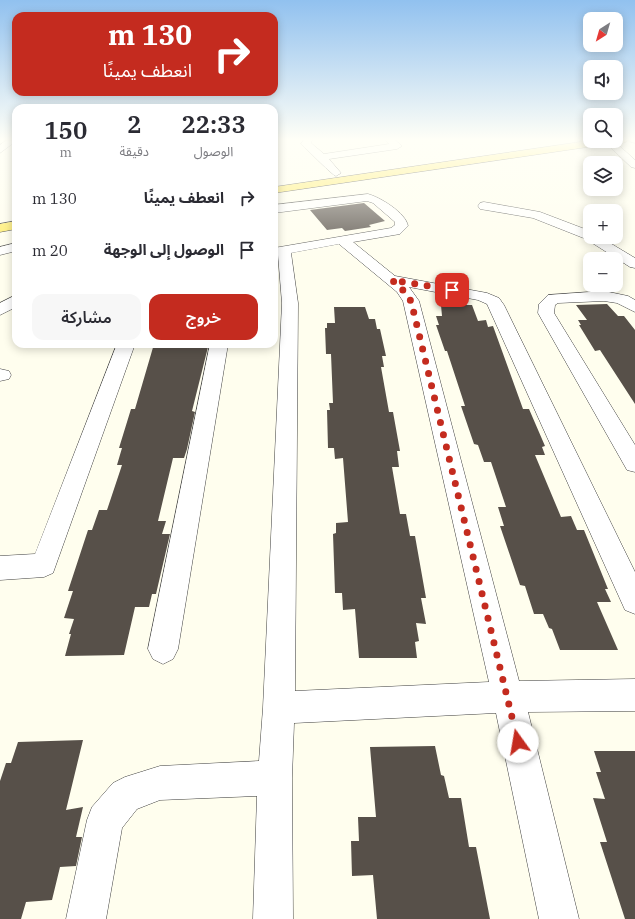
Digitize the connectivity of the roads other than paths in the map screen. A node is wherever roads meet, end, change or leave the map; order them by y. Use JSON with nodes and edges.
{"nodes":[{"id":1,"x":323,"y":183,"type":"edge"},
{"id":2,"x":278,"y":189,"type":"edge"},
{"id":3,"x":484,"y":206,"type":"dead end"},
{"id":4,"x":278,"y":208,"type":"edge"},
{"id":5,"x":12,"y":216,"type":"edge"},
{"id":6,"x":0,"y":217,"type":"edge"},
{"id":7,"x":12,"y":226,"type":"edge"},
{"id":8,"x":0,"y":228,"type":"edge"},
{"id":9,"x":583,"y":234,"type":"edge"},
{"id":10,"x":342,"y":240,"type":"junction"},
{"id":11,"x":602,"y":244,"type":"edge"},
{"id":12,"x":12,"y":248,"type":"edge"},
{"id":13,"x":0,"y":251,"type":"edge"},
{"id":14,"x":279,"y":251,"type":"edge"},
{"id":15,"x":635,"y":264,"type":"edge"},
{"id":16,"x":392,"y":280,"type":"junction"},
{"id":17,"x":282,"y":303,"type":"edge"},
{"id":18,"x":635,"y":307,"type":"edge"},
{"id":19,"x":125,"y":348,"type":"edge"},
{"id":20,"x":218,"y":348,"type":"edge"},
{"id":21,"x":635,"y":464,"type":"edge"},
{"id":22,"x":0,"y":568,"type":"edge"},
{"id":23,"x":635,"y":601,"type":"edge"},
{"id":24,"x":163,"y":649,"type":"dead end"},
{"id":25,"x":635,"y":695,"type":"edge"},
{"id":26,"x":508,"y":697,"type":"junction"},
{"id":27,"x":279,"y":708,"type":"junction"},
{"id":28,"x":275,"y":778,"type":"junction"},
{"id":29,"x":86,"y":919,"type":"edge"},
{"id":30,"x":273,"y":919,"type":"edge"},
{"id":31,"x":559,"y":919,"type":"edge"}],
"edges":[{"from":1,"to":2,"type":"main road"},
{"from":3,"to":9,"type":"street"},
{"from":4,"to":10,"type":"street"},
{"from":5,"to":6,"type":"main road"},
{"from":7,"to":8,"type":"main road"},
{"from":10,"to":14,"type":"street"},
{"from":10,"to":16,"type":"street"},
{"from":11,"to":15,"type":"street"},
{"from":12,"to":13,"type":"street"},
{"from":14,"to":17,"type":"street"},
{"from":16,"to":23,"type":"street"},
{"from":16,"to":26,"type":"street"},
{"from":17,"to":27,"type":"street"},
{"from":18,"to":21,"type":"street"},
{"from":19,"to":22,"type":"street"},
{"from":20,"to":24,"type":"street"},
{"from":25,"to":26,"type":"street"},
{"from":26,"to":27,"type":"street"},
{"from":26,"to":31,"type":"street"},
{"from":27,"to":28,"type":"street"},
{"from":28,"to":29,"type":"street"},
{"from":28,"to":30,"type":"street"}]}
